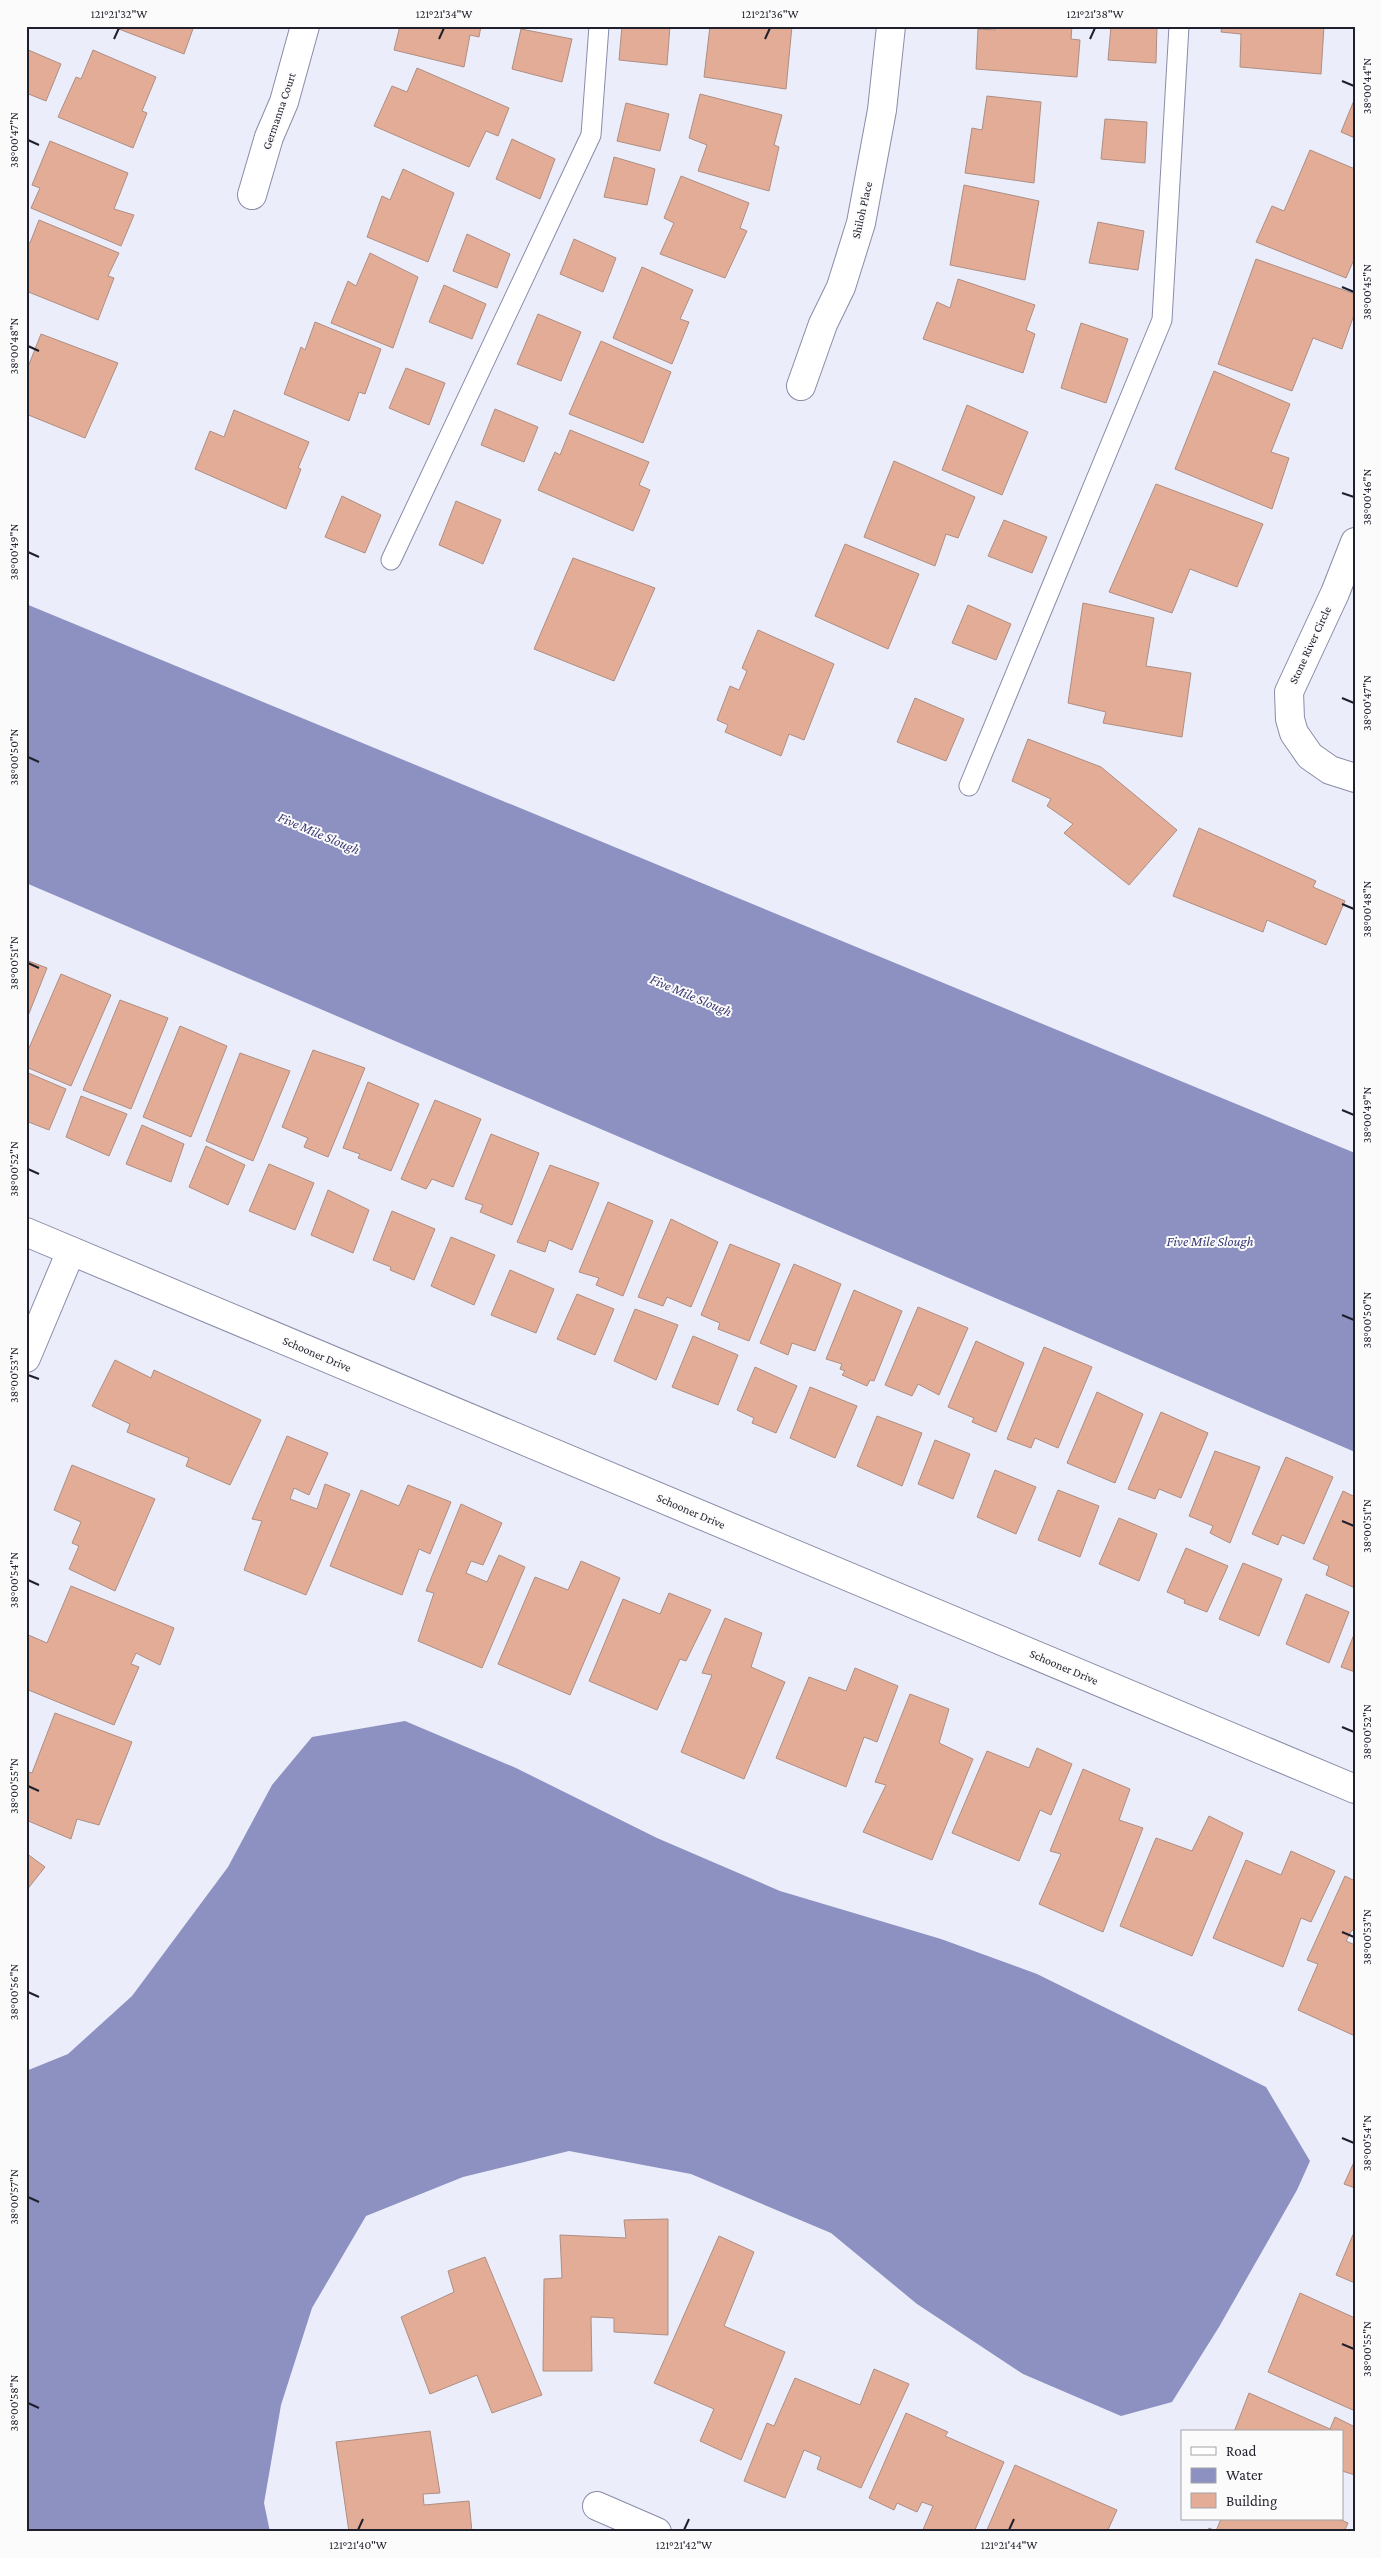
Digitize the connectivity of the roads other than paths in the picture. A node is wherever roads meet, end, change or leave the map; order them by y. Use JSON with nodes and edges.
{"nodes":[{"id":1,"x":305,"y":26,"type":"edge"},
{"id":2,"x":599,"y":26,"type":"edge"},
{"id":3,"x":891,"y":26,"type":"edge"},
{"id":4,"x":1179,"y":26,"type":"edge"},
{"id":5,"x":252,"y":195,"type":"dead end"},
{"id":6,"x":800,"y":386,"type":"dead end"},
{"id":7,"x":1355,"y":542,"type":"edge"},
{"id":8,"x":391,"y":560,"type":"dead end"},
{"id":9,"x":1355,"y":778,"type":"edge"},
{"id":10,"x":970,"y":786,"type":"dead end"},
{"id":11,"x":26,"y":1232,"type":"edge"},
{"id":12,"x":71,"y":1251,"type":"junction"},
{"id":13,"x":26,"y":1358,"type":"edge"},
{"id":14,"x":1355,"y":1789,"type":"edge"},
{"id":15,"x":597,"y":2506,"type":"dead end"},
{"id":16,"x":658,"y":2532,"type":"edge"}],
"edges":[{"from":1,"to":5,"type":"street","name":"Germanna Court"},
{"from":2,"to":8,"type":"lane"},
{"from":3,"to":6,"type":"street","name":"Shiloh Place"},
{"from":4,"to":10,"type":"lane"},
{"from":7,"to":9,"type":"street","name":"Stone River Circle"},
{"from":11,"to":12,"type":"street","name":"Schooner Drive"},
{"from":12,"to":13,"type":"street"},
{"from":12,"to":14,"type":"street","name":"Schooner Drive"},
{"from":15,"to":16,"type":"street"}]}
